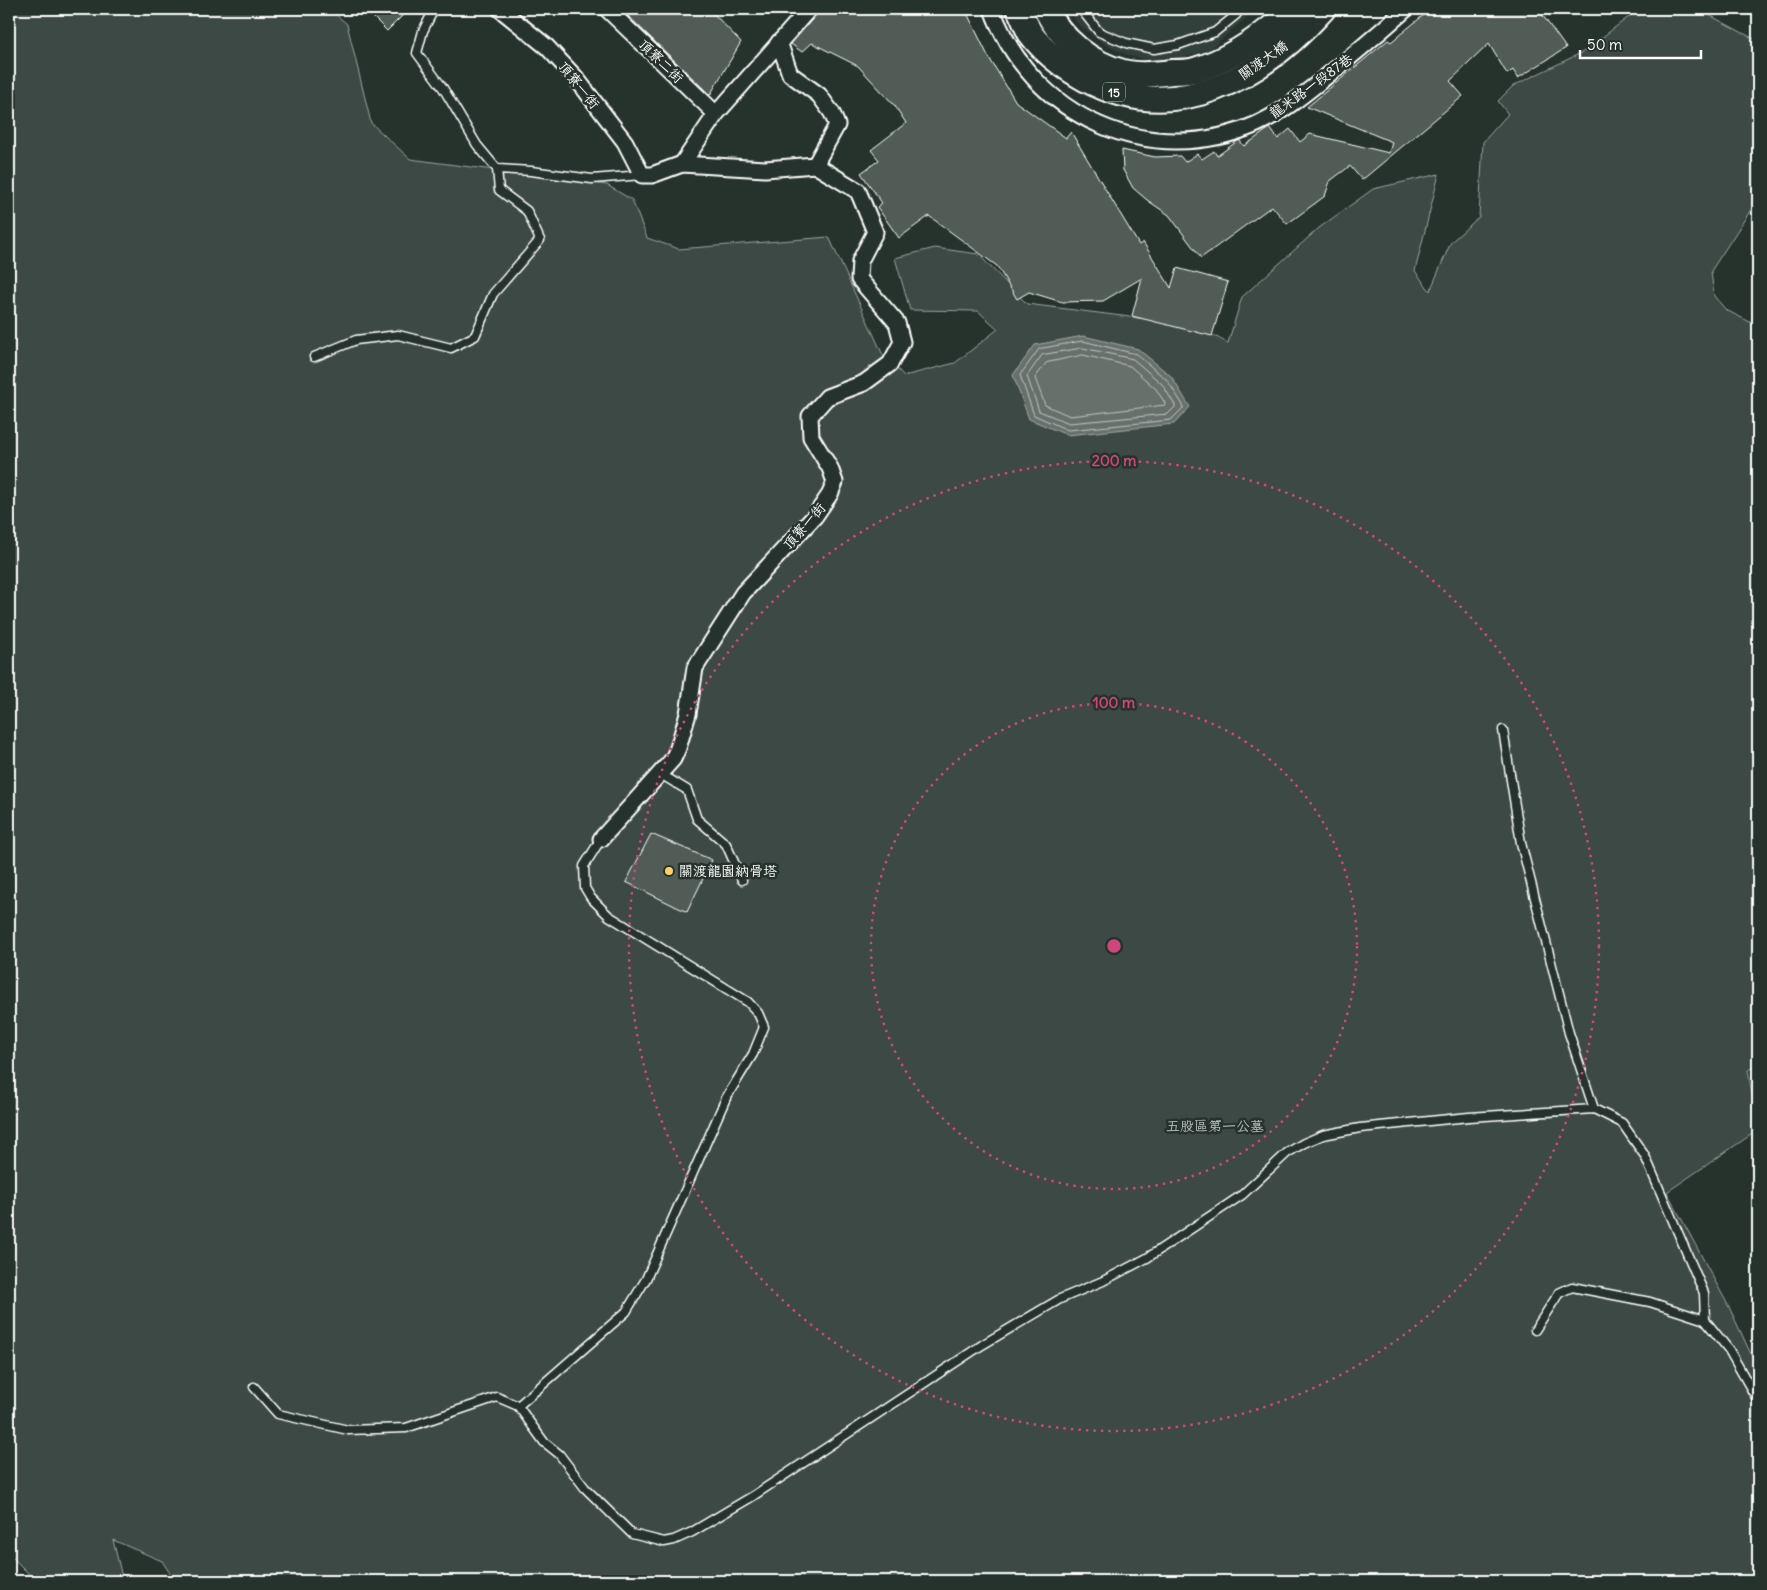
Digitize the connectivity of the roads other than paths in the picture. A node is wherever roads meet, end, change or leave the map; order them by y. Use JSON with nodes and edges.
{"nodes":[{"id":1,"x":434,"y":9,"type":"edge"},
{"id":2,"x":500,"y":9,"type":"edge"},
{"id":3,"x":607,"y":9,"type":"edge"},
{"id":4,"x":992,"y":9,"type":"edge"},
{"id":5,"x":1019,"y":9,"type":"edge"},
{"id":6,"x":1046,"y":9,"type":"edge"},
{"id":7,"x":1081,"y":9,"type":"edge"},
{"id":8,"x":1240,"y":9,"type":"edge"},
{"id":9,"x":1294,"y":9,"type":"edge"},
{"id":10,"x":1323,"y":9,"type":"edge"},
{"id":11,"x":1406,"y":9,"type":"edge"},
{"id":12,"x":802,"y":12,"type":"edge"},
{"id":13,"x":779,"y":42,"type":"junction"},
{"id":14,"x":716,"y":114,"type":"junction"},
{"id":15,"x":682,"y":164,"type":"junction"},
{"id":16,"x":815,"y":165,"type":"junction"},
{"id":17,"x":497,"y":169,"type":"junction"},
{"id":18,"x":642,"y":175,"type":"junction"},
{"id":19,"x":314,"y":357,"type":"dead end"},
{"id":20,"x":1503,"y":730,"type":"dead end"},
{"id":21,"x":660,"y":773,"type":"junction"},
{"id":22,"x":601,"y":839,"type":"joint"},
{"id":23,"x":742,"y":880,"type":"dead end"},
{"id":24,"x":1594,"y":1109,"type":"junction"},
{"id":25,"x":1705,"y":1320,"type":"junction"},
{"id":26,"x":1536,"y":1330,"type":"dead end"},
{"id":27,"x":254,"y":1387,"type":"dead end"},
{"id":28,"x":1758,"y":1401,"type":"edge"},
{"id":29,"x":518,"y":1406,"type":"junction"}],
"edges":[{"from":1,"to":17,"type":"lane"},
{"from":2,"to":18,"type":"street","name":"頂寮一街"},
{"from":3,"to":14,"type":"street","name":"頂寮二街"},
{"from":4,"to":11,"type":"street","name":"龍米路一段87巷"},
{"from":5,"to":10,"type":"main road","name":"關渡大橋","number":"15"},
{"from":6,"to":9,"type":"main road"},
{"from":7,"to":8,"type":"lane"},
{"from":12,"to":13,"type":"street"},
{"from":13,"to":14,"type":"street"},
{"from":13,"to":16,"type":"street"},
{"from":14,"to":15,"type":"street"},
{"from":15,"to":16,"type":"street"},
{"from":15,"to":18,"type":"street"},
{"from":16,"to":21,"type":"street","name":"頂寮一街"},
{"from":17,"to":18,"type":"lane"},
{"from":17,"to":19,"type":"lane"},
{"from":20,"to":24,"type":"lane"},
{"from":21,"to":22,"type":"street","name":"頂寮一街"},
{"from":21,"to":23,"type":"lane"},
{"from":22,"to":29,"type":"lane"},
{"from":24,"to":25,"type":"lane"},
{"from":24,"to":29,"type":"lane"},
{"from":25,"to":26,"type":"lane"},
{"from":25,"to":28,"type":"lane"},
{"from":27,"to":29,"type":"lane"}]}
